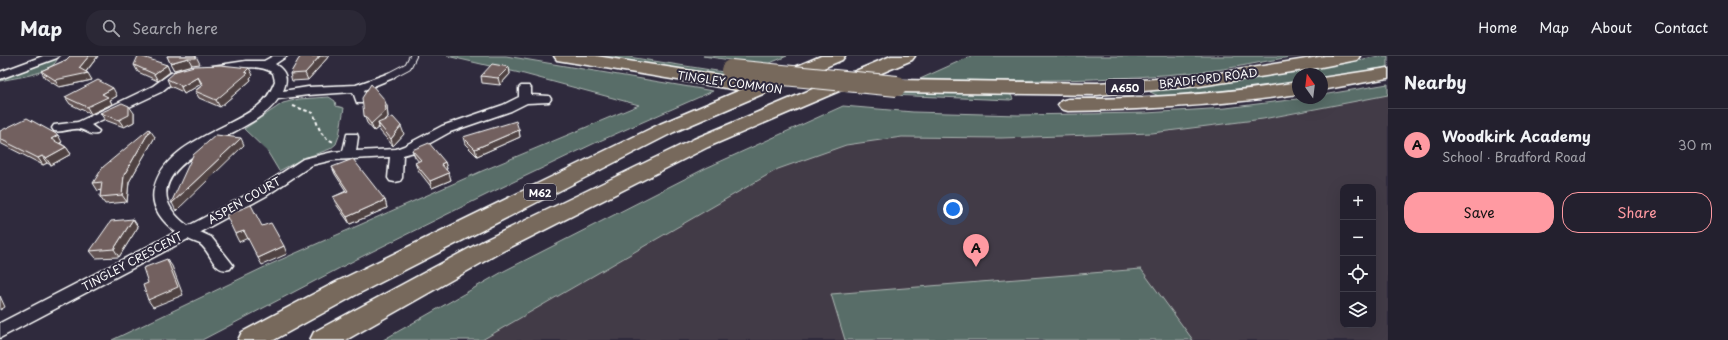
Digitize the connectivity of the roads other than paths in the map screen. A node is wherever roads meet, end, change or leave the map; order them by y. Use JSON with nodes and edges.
{"nodes":[{"id":1,"x":53,"y":56,"type":"edge"},
{"id":2,"x":281,"y":56,"type":"edge"},
{"id":3,"x":413,"y":56,"type":"edge"},
{"id":4,"x":563,"y":56,"type":"edge"},
{"id":5,"x":649,"y":56,"type":"edge"},
{"id":6,"x":836,"y":56,"type":"edge"},
{"id":7,"x":906,"y":56,"type":"edge"},
{"id":8,"x":1351,"y":56,"type":"edge"},
{"id":9,"x":268,"y":64,"type":"junction"},
{"id":10,"x":1388,"y":73,"type":"edge"},
{"id":11,"x":0,"y":76,"type":"edge"},
{"id":12,"x":389,"y":76,"type":"joint"},
{"id":13,"x":734,"y":77,"type":"junction"},
{"id":14,"x":1328,"y":83,"type":"edge"},
{"id":15,"x":358,"y":88,"type":"junction"},
{"id":16,"x":1292,"y":89,"type":"edge"},
{"id":17,"x":898,"y":93,"type":"junction"},
{"id":18,"x":276,"y":96,"type":"junction"},
{"id":19,"x":545,"y":99,"type":"dead end"},
{"id":20,"x":361,"y":100,"type":"edge"},
{"id":21,"x":58,"y":128,"type":"dead end"},
{"id":22,"x":397,"y":153,"type":"junction"},
{"id":23,"x":395,"y":178,"type":"dead end"},
{"id":24,"x":187,"y":233,"type":"junction"},
{"id":25,"x":225,"y":265,"type":"dead end"},
{"id":26,"x":0,"y":331,"type":"edge"},
{"id":27,"x":250,"y":340,"type":"edge"},
{"id":28,"x":323,"y":340,"type":"edge"}],
"edges":[{"from":1,"to":11,"type":"street"},
{"from":2,"to":9,"type":"street"},
{"from":3,"to":12,"type":"lane"},
{"from":4,"to":13,"type":"main road","name":"TINGLEY COMMON","number":"A650"},
{"from":5,"to":13,"type":"main road","name":"TINGLEY COMMON","number":"A650"},
{"from":6,"to":27,"type":"main road","number":"M62"},
{"from":7,"to":28,"type":"main road","number":"M62"},
{"from":8,"to":17,"type":"main road","name":"BRADFORD ROAD","number":"A650"},
{"from":9,"to":18,"type":"street"},
{"from":9,"to":21,"type":"street"},
{"from":10,"to":14,"type":"main road"},
{"from":12,"to":15,"type":"street"},
{"from":13,"to":17,"type":"main road","name":"TINGLEY COMMON","number":"A650"},
{"from":15,"to":18,"type":"street"},
{"from":15,"to":20,"type":"street"},
{"from":16,"to":17,"type":"main road","name":"BRADFORD ROAD","number":"A650"},
{"from":18,"to":24,"type":"street","name":"TINGLEY CRESCENT"},
{"from":19,"to":22,"type":"street","name":"ASPEN COURT"},
{"from":22,"to":23,"type":"street"},
{"from":22,"to":24,"type":"street","name":"ASPEN COURT"},
{"from":24,"to":25,"type":"street","name":"ASPEN COURT"},
{"from":24,"to":26,"type":"street","name":"TINGLEY CRESCENT"}]}
